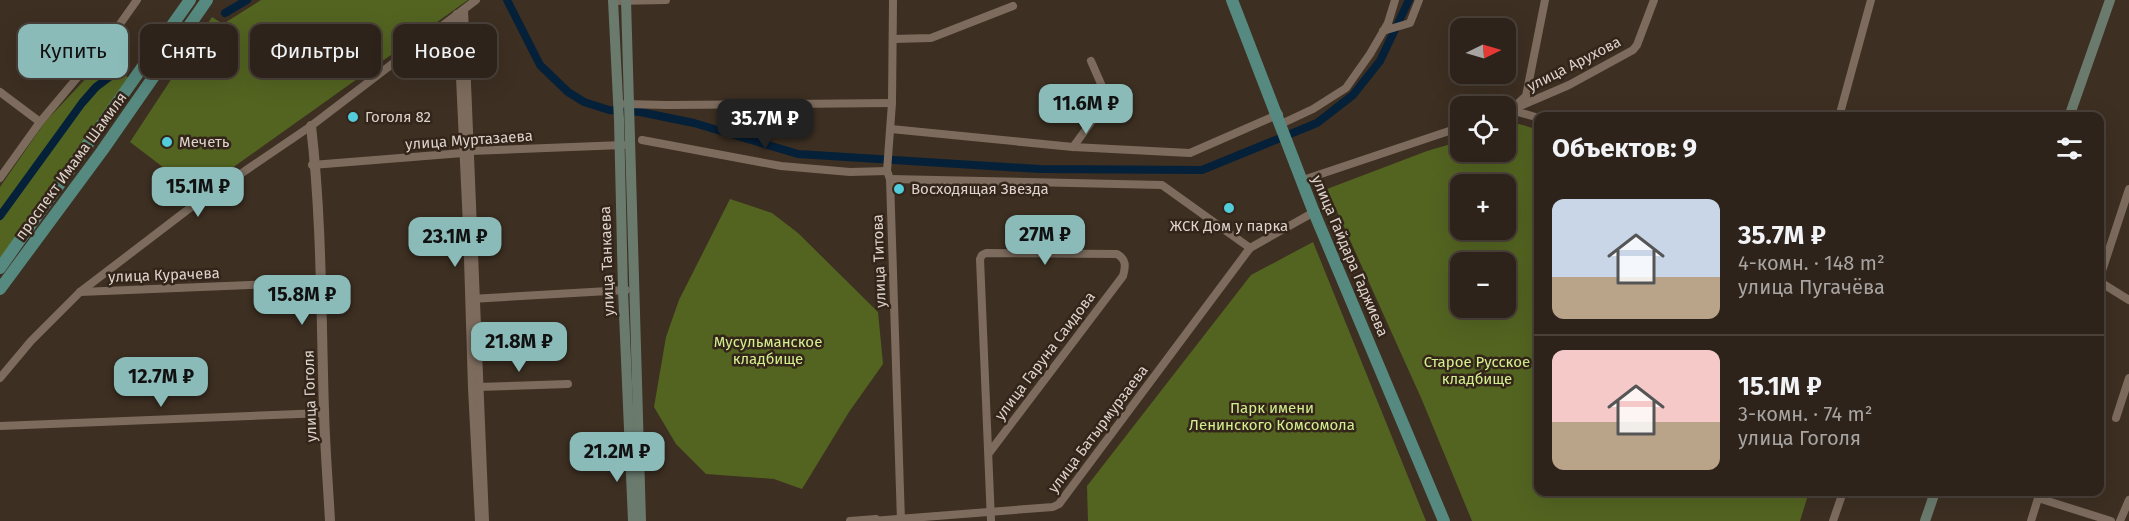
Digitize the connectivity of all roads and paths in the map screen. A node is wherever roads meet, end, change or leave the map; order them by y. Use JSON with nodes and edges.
{"nodes":[{"id":1,"x":137,"y":0,"type":"edge"},
{"id":2,"x":190,"y":0,"type":"edge"},
{"id":3,"x":207,"y":0,"type":"edge"},
{"id":4,"x":476,"y":0,"type":"edge"},
{"id":5,"x":626,"y":0,"type":"edge"},
{"id":6,"x":666,"y":0,"type":"edge"},
{"id":7,"x":893,"y":0,"type":"edge"},
{"id":8,"x":1234,"y":0,"type":"edge"},
{"id":9,"x":1395,"y":0,"type":"edge"},
{"id":10,"x":1419,"y":0,"type":"edge"},
{"id":11,"x":1545,"y":0,"type":"edge"},
{"id":12,"x":1654,"y":0,"type":"edge"},
{"id":13,"x":1871,"y":0,"type":"edge"},
{"id":14,"x":2111,"y":0,"type":"edge"},
{"id":15,"x":614,"y":1,"type":"edge"},
{"id":16,"x":1013,"y":6,"type":"dead end"},
{"id":17,"x":460,"y":12,"type":"junction"},
{"id":18,"x":1383,"y":32,"type":"junction"},
{"id":19,"x":893,"y":39,"type":"junction"},
{"id":20,"x":1091,"y":61,"type":"dead end"},
{"id":21,"x":0,"y":92,"type":"edge"},
{"id":22,"x":892,"y":103,"type":"junction"},
{"id":23,"x":626,"y":104,"type":"junction"},
{"id":24,"x":1516,"y":105,"type":"edge"},
{"id":25,"x":1516,"y":108,"type":"edge"},
{"id":26,"x":1840,"y":112,"type":"edge"},
{"id":27,"x":2073,"y":112,"type":"edge"},
{"id":28,"x":1516,"y":113,"type":"edge"},
{"id":29,"x":1534,"y":117,"type":"edge"},
{"id":30,"x":1280,"y":119,"type":"junction"},
{"id":31,"x":40,"y":122,"type":"junction"},
{"id":32,"x":308,"y":128,"type":"junction"},
{"id":33,"x":891,"y":129,"type":"junction"},
{"id":34,"x":1450,"y":131,"type":"edge"},
{"id":35,"x":631,"y":143,"type":"junction"},
{"id":36,"x":1073,"y":147,"type":"junction"},
{"id":37,"x":466,"y":152,"type":"junction"},
{"id":38,"x":313,"y":165,"type":"junction"},
{"id":39,"x":889,"y":175,"type":"junction"},
{"id":40,"x":0,"y":178,"type":"edge"},
{"id":41,"x":1304,"y":180,"type":"junction"},
{"id":42,"x":2129,"y":189,"type":"edge"},
{"id":43,"x":2120,"y":210,"type":"junction"},
{"id":44,"x":1315,"y":211,"type":"junction"},
{"id":45,"x":2129,"y":214,"type":"edge"},
{"id":46,"x":1250,"y":248,"type":"junction"},
{"id":47,"x":2104,"y":266,"type":"edge"},
{"id":48,"x":0,"y":268,"type":"edge"},
{"id":49,"x":318,"y":282,"type":"junction"},
{"id":50,"x":2104,"y":283,"type":"edge"},
{"id":51,"x":0,"y":289,"type":"edge"},
{"id":52,"x":628,"y":290,"type":"junction"},
{"id":53,"x":80,"y":292,"type":"junction"},
{"id":54,"x":472,"y":299,"type":"junction"},
{"id":55,"x":2129,"y":300,"type":"edge"},
{"id":56,"x":0,"y":378,"type":"edge"},
{"id":57,"x":2129,"y":378,"type":"edge"},
{"id":58,"x":568,"y":384,"type":"dead end"},
{"id":59,"x":475,"y":388,"type":"junction"},
{"id":60,"x":321,"y":413,"type":"junction"},
{"id":61,"x":2116,"y":418,"type":"dead end"},
{"id":62,"x":0,"y":426,"type":"edge"},
{"id":63,"x":989,"y":453,"type":"junction"},
{"id":64,"x":1842,"y":496,"type":"edge"},
{"id":65,"x":1935,"y":496,"type":"edge"},
{"id":66,"x":2039,"y":496,"type":"edge"},
{"id":67,"x":2042,"y":496,"type":"edge"},
{"id":68,"x":2129,"y":500,"type":"edge"},
{"id":69,"x":991,"y":510,"type":"junction"},
{"id":70,"x":901,"y":519,"type":"edge"},
{"id":71,"x":323,"y":521,"type":"edge"},
{"id":72,"x":330,"y":521,"type":"edge"},
{"id":73,"x":479,"y":521,"type":"edge"},
{"id":74,"x":485,"y":521,"type":"edge"},
{"id":75,"x":633,"y":521,"type":"edge"},
{"id":76,"x":641,"y":521,"type":"edge"},
{"id":77,"x":850,"y":521,"type":"edge"},
{"id":78,"x":872,"y":521,"type":"edge"},
{"id":79,"x":991,"y":521,"type":"edge"},
{"id":80,"x":1445,"y":521,"type":"edge"},
{"id":81,"x":1833,"y":521,"type":"edge"},
{"id":82,"x":1926,"y":521,"type":"edge"},
{"id":83,"x":2031,"y":521,"type":"edge"},
{"id":84,"x":2111,"y":521,"type":"edge"},
{"id":85,"x":2120,"y":521,"type":"edge"}],
"edges":[{"from":1,"to":31,"type":"street"},
{"from":2,"to":48,"type":"main road","name":"проспект Имама Шамиля"},
{"from":3,"to":51,"type":"main road","name":"проспект Имама Шамиля"},
{"from":4,"to":17,"type":"street"},
{"from":5,"to":6,"type":"street"},
{"from":5,"to":15,"type":"street"},
{"from":5,"to":23,"type":"main road","name":"улица Танкаева"},
{"from":7,"to":19,"type":"street","name":"улица Титова"},
{"from":8,"to":30,"type":"main road","name":"улица Гайдара Гаджиева"},
{"from":9,"to":18,"type":"street"},
{"from":10,"to":18,"type":"street"},
{"from":11,"to":24,"type":"street","name":"улица Арухова"},
{"from":12,"to":25,"type":"street","name":"улица Арухова"},
{"from":13,"to":26,"type":"street"},
{"from":14,"to":27,"type":"main road"},
{"from":15,"to":23,"type":"main road","name":"улица Танкаева"},
{"from":16,"to":19,"type":"street"},
{"from":17,"to":32,"type":"street"},
{"from":17,"to":37,"type":"street"},
{"from":18,"to":30,"type":"street"},
{"from":19,"to":22,"type":"street","name":"улица Титова"},
{"from":20,"to":36,"type":"street"},
{"from":21,"to":31,"type":"street"},
{"from":22,"to":23,"type":"street"},
{"from":22,"to":33,"type":"street","name":"улица Титова"},
{"from":23,"to":35,"type":"main road","name":"улица Танкаева"},
{"from":28,"to":29,"type":"street"},
{"from":30,"to":36,"type":"street"},
{"from":30,"to":41,"type":"main road","name":"улица Гайдара Гаджиева"},
{"from":31,"to":40,"type":"street"},
{"from":32,"to":38,"type":"street","name":"улица Гоголя"},
{"from":32,"to":53,"type":"street"},
{"from":33,"to":36,"type":"street"},
{"from":33,"to":39,"type":"street","name":"улица Титова"},
{"from":34,"to":41,"type":"street"},
{"from":35,"to":37,"type":"street","name":"улица Муртазаева"},
{"from":35,"to":39,"type":"street","name":"улица Муртазаева"},
{"from":35,"to":52,"type":"main road","name":"улица Танкаева"},
{"from":37,"to":38,"type":"street","name":"улица Муртазаева"},
{"from":37,"to":54,"type":"street"},
{"from":38,"to":49,"type":"street","name":"улица Гоголя"},
{"from":39,"to":46,"type":"street","name":"улица Муртазаева"},
{"from":39,"to":70,"type":"street","name":"улица Титова"},
{"from":41,"to":44,"type":"main road","name":"улица Гайдара Гаджиева"},
{"from":42,"to":43,"type":"street"},
{"from":43,"to":45,"type":"street"},
{"from":43,"to":47,"type":"street"},
{"from":44,"to":46,"type":"street","name":"улица Батырмурзаева"},
{"from":44,"to":80,"type":"main road","name":"улица Гайдара Гаджиева"},
{"from":46,"to":69,"type":"street","name":"улица Батырмурзаева"},
{"from":49,"to":53,"type":"street","name":"улица Курачева"},
{"from":49,"to":60,"type":"street","name":"улица Гоголя"},
{"from":50,"to":55,"type":"street"},
{"from":52,"to":54,"type":"street"},
{"from":52,"to":75,"type":"main road","name":"улица Танкаева"},
{"from":52,"to":76,"type":"main road","name":"улица Танкаева"},
{"from":53,"to":56,"type":"street"},
{"from":54,"to":59,"type":"street"},
{"from":57,"to":61,"type":"street"},
{"from":58,"to":59,"type":"street"},
{"from":59,"to":73,"type":"street"},
{"from":59,"to":74,"type":"street"},
{"from":60,"to":62,"type":"street"},
{"from":60,"to":71,"type":"street","name":"улица Гоголя"},
{"from":60,"to":72,"type":"street","name":"улица Гоголя"},
{"from":63,"to":63,"type":"street","name":"улица Гаруна Саидова"},
{"from":63,"to":69,"type":"street","name":"улица Гаруна Саидова"},
{"from":64,"to":81,"type":"street"},
{"from":65,"to":82,"type":"main road"},
{"from":66,"to":83,"type":"street"},
{"from":67,"to":84,"type":"street"},
{"from":68,"to":85,"type":"street"},
{"from":69,"to":70,"type":"street","name":"улица Батырмурзаева"},
{"from":69,"to":79,"type":"street","name":"улица Гаруна Саидова"},
{"from":70,"to":77,"type":"street","name":"улица Батырмурзаева"},
{"from":70,"to":78,"type":"street","name":"улица Батырмурзаева"}]}
